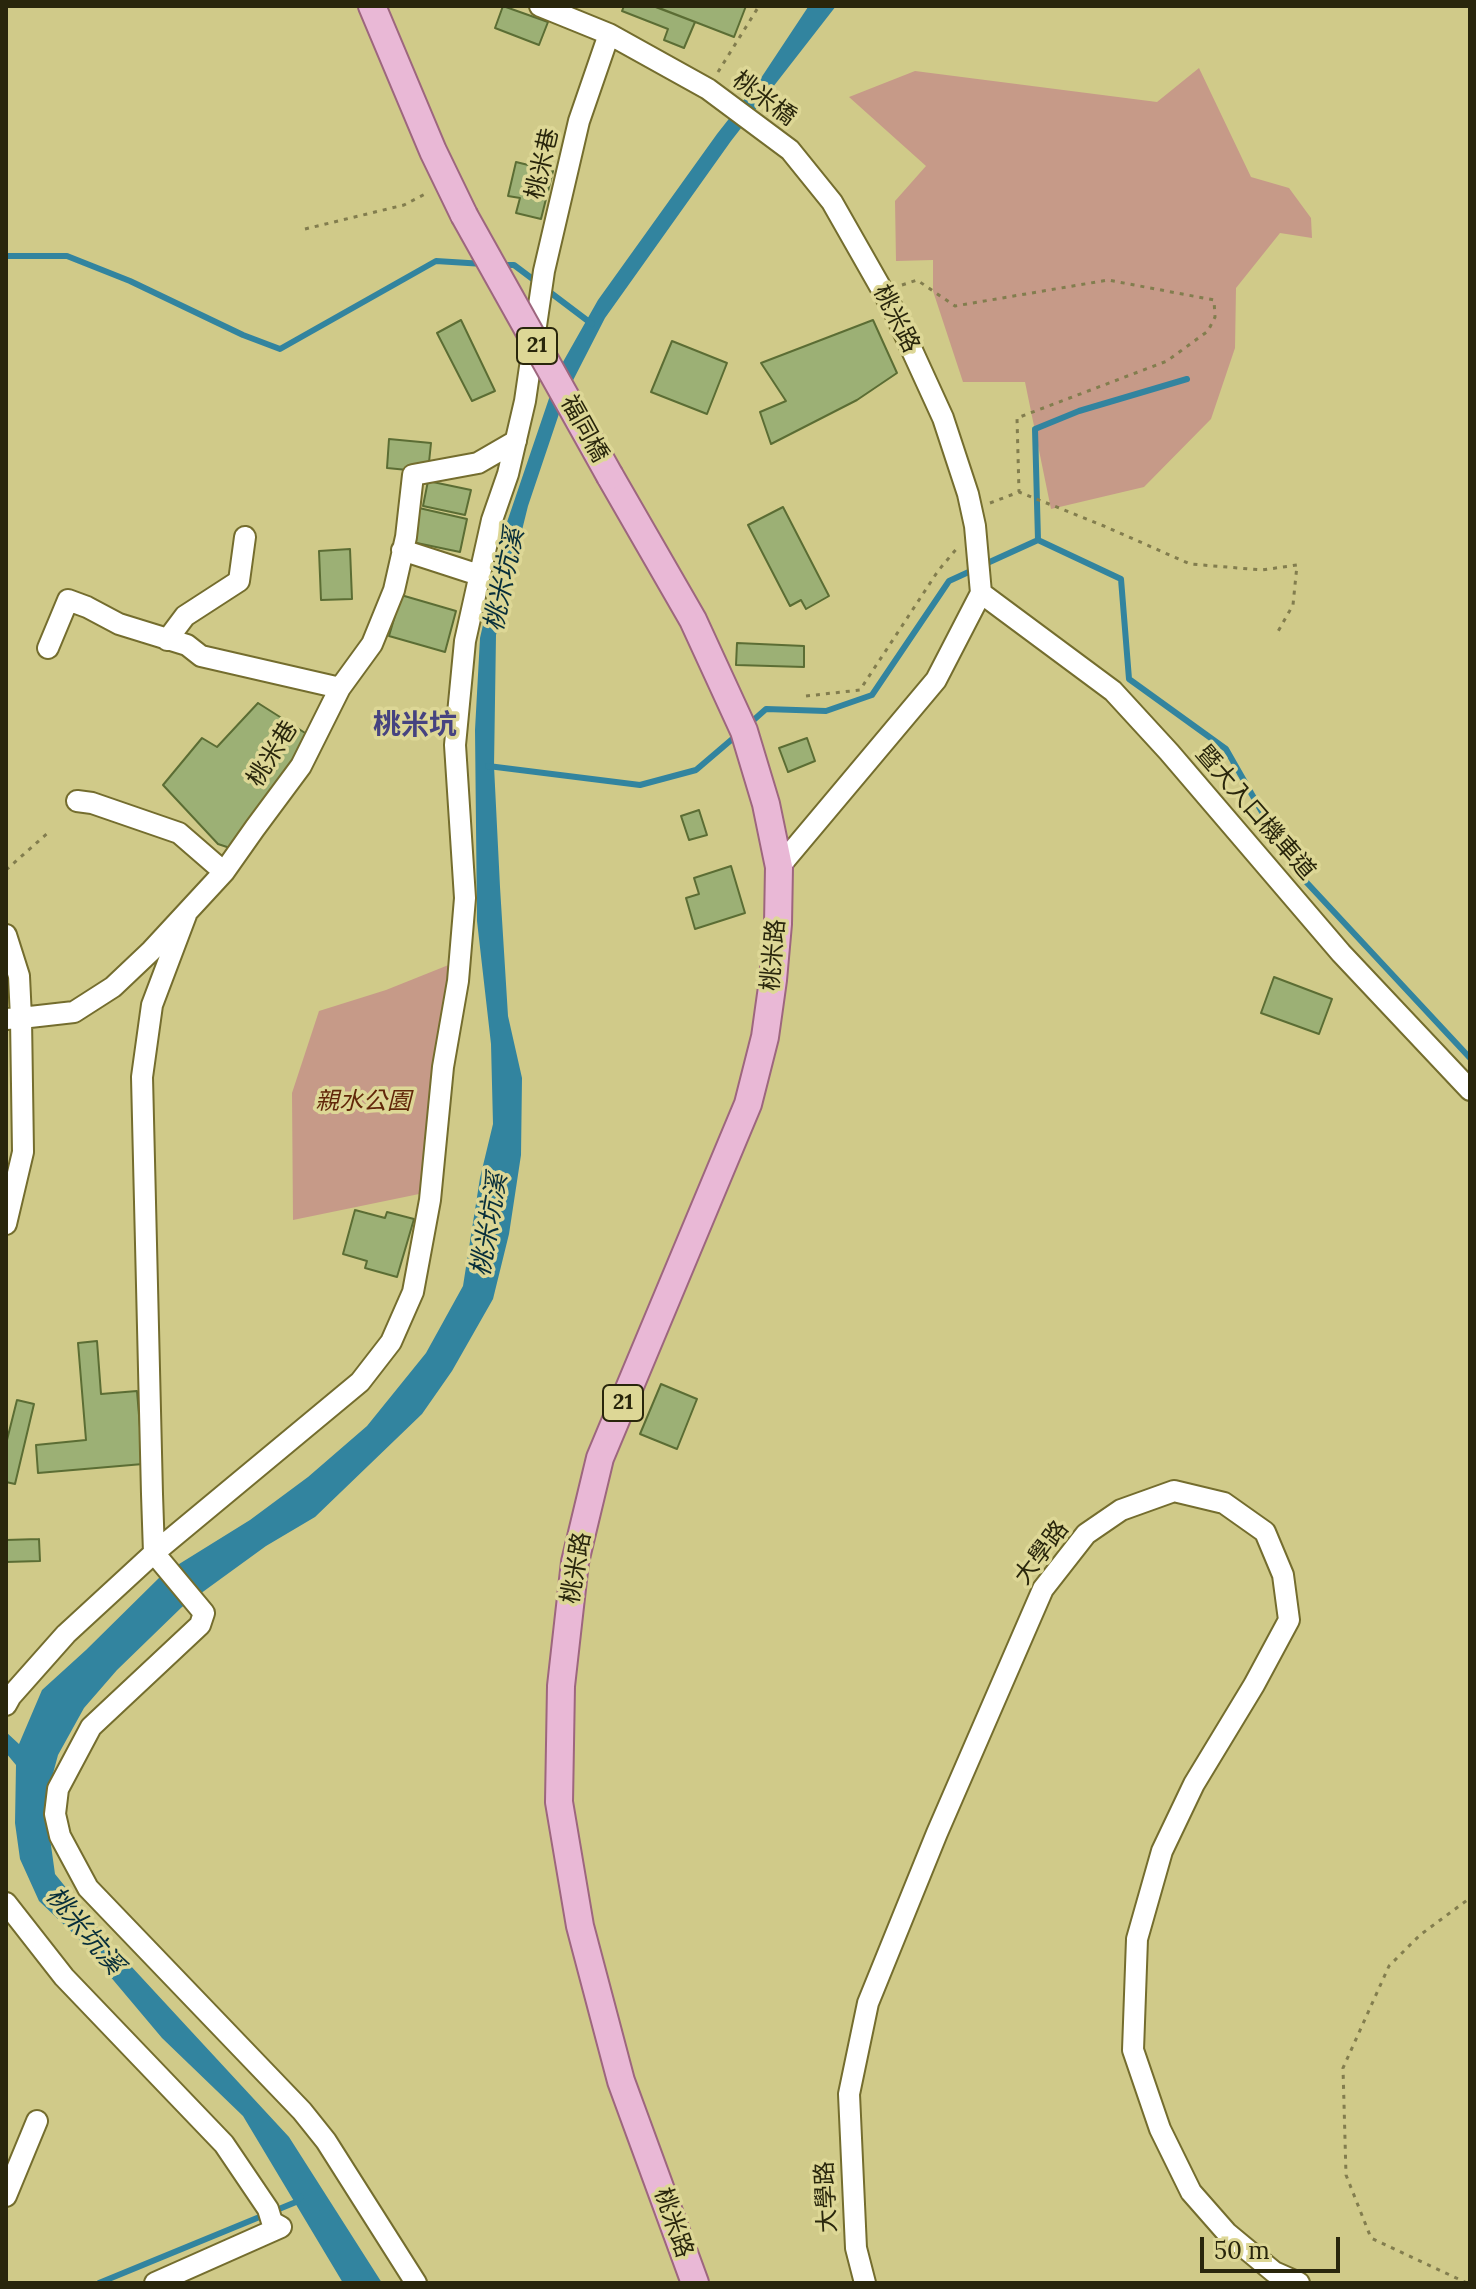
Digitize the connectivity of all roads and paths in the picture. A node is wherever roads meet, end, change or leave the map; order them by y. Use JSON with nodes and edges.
{"nodes":[{"id":1,"x":372,"y":6,"type":"edge"},
{"id":2,"x":540,"y":6,"type":"edge"},
{"id":3,"x":759,"y":6,"type":"edge"},
{"id":4,"x":609,"y":34,"type":"junction"},
{"id":5,"x":708,"y":89,"type":"junction"},
{"id":6,"x":790,"y":150,"type":"joint"},
{"id":7,"x":448,"y":182,"type":"junction"},
{"id":8,"x":305,"y":229,"type":"dead end"},
{"id":9,"x":884,"y":292,"type":"junction"},
{"id":10,"x":516,"y":441,"type":"junction"},
{"id":11,"x":610,"y":476,"type":"joint"},
{"id":12,"x":1019,"y":492,"type":"junction"},
{"id":13,"x":973,"y":518,"type":"junction"},
{"id":14,"x":245,"y":537,"type":"dead end"},
{"id":15,"x":402,"y":550,"type":"junction"},
{"id":16,"x":479,"y":575,"type":"junction"},
{"id":17,"x":981,"y":593,"type":"junction"},
{"id":18,"x":1276,"y":635,"type":"dead end"},
{"id":19,"x":167,"y":640,"type":"junction"},
{"id":20,"x":48,"y":648,"type":"dead end"},
{"id":21,"x":340,"y":688,"type":"junction"},
{"id":22,"x":806,"y":696,"type":"dead end"},
{"id":23,"x":77,"y":801,"type":"dead end"},
{"id":24,"x":50,"y":831,"type":"dead end"},
{"id":25,"x":779,"y":867,"type":"junction"},
{"id":26,"x":6,"y":870,"type":"edge"},
{"id":27,"x":224,"y":872,"type":"junction"},
{"id":28,"x":186,"y":915,"type":"junction"},
{"id":29,"x":6,"y":935,"type":"edge"},
{"id":30,"x":13,"y":1018,"type":"edge"},
{"id":31,"x":1470,"y":1090,"type":"edge"},
{"id":32,"x":6,"y":1224,"type":"edge"},
{"id":33,"x":159,"y":1558,"type":"junction"},
{"id":34,"x":6,"y":1705,"type":"edge"},
{"id":35,"x":1470,"y":1898,"type":"edge"},
{"id":36,"x":6,"y":1903,"type":"edge"},
{"id":37,"x":37,"y":2121,"type":"dead end"},
{"id":38,"x":6,"y":2196,"type":"edge"},
{"id":39,"x":155,"y":2283,"type":"edge"},
{"id":40,"x":416,"y":2283,"type":"edge"},
{"id":41,"x":695,"y":2283,"type":"edge"},
{"id":42,"x":865,"y":2283,"type":"edge"},
{"id":43,"x":1299,"y":2283,"type":"edge"},
{"id":44,"x":1467,"y":2283,"type":"edge"}],
"edges":[{"from":1,"to":7,"type":"main road","number":"21"},
{"from":2,"to":4,"type":"street","name":"桃米橋"},
{"from":3,"to":5,"type":"path"},
{"from":4,"to":5,"type":"street","name":"桃米橋"},
{"from":4,"to":10,"type":"street","name":"桃米巷"},
{"from":5,"to":6,"type":"street","name":"桃米橋"},
{"from":6,"to":9,"type":"street","name":"桃米路"},
{"from":7,"to":8,"type":"path"},
{"from":7,"to":11,"type":"main road","name":"福同橋","number":"21","bridge":true},
{"from":9,"to":12,"type":"path"},
{"from":9,"to":13,"type":"street","name":"桃米路"},
{"from":10,"to":15,"type":"street","name":"桃米巷"},
{"from":10,"to":16,"type":"street"},
{"from":11,"to":25,"type":"main road","name":"桃米路","number":"21"},
{"from":12,"to":13,"type":"path"},
{"from":12,"to":18,"type":"path"},
{"from":13,"to":17,"type":"street","name":"桃米路"},
{"from":13,"to":22,"type":"path"},
{"from":14,"to":19,"type":"street"},
{"from":15,"to":16,"type":"street"},
{"from":15,"to":21,"type":"street","name":"桃米巷"},
{"from":16,"to":33,"type":"street"},
{"from":17,"to":25,"type":"street"},
{"from":17,"to":31,"type":"street","name":"暨大入口機車道"},
{"from":19,"to":20,"type":"street"},
{"from":19,"to":21,"type":"street"},
{"from":21,"to":27,"type":"street","name":"桃米巷"},
{"from":23,"to":27,"type":"street"},
{"from":24,"to":26,"type":"path"},
{"from":25,"to":41,"type":"main road","name":"桃米路","number":"21"},
{"from":27,"to":28,"type":"street","name":"桃米巷"},
{"from":28,"to":30,"type":"street","name":"桃米巷"},
{"from":28,"to":33,"type":"street"},
{"from":29,"to":30,"type":"street"},
{"from":30,"to":32,"type":"street"},
{"from":33,"to":34,"type":"street"},
{"from":33,"to":40,"type":"street"},
{"from":35,"to":44,"type":"path"},
{"from":36,"to":39,"type":"street"},
{"from":37,"to":38,"type":"street"},
{"from":42,"to":43,"type":"street","name":"大學路"}]}
